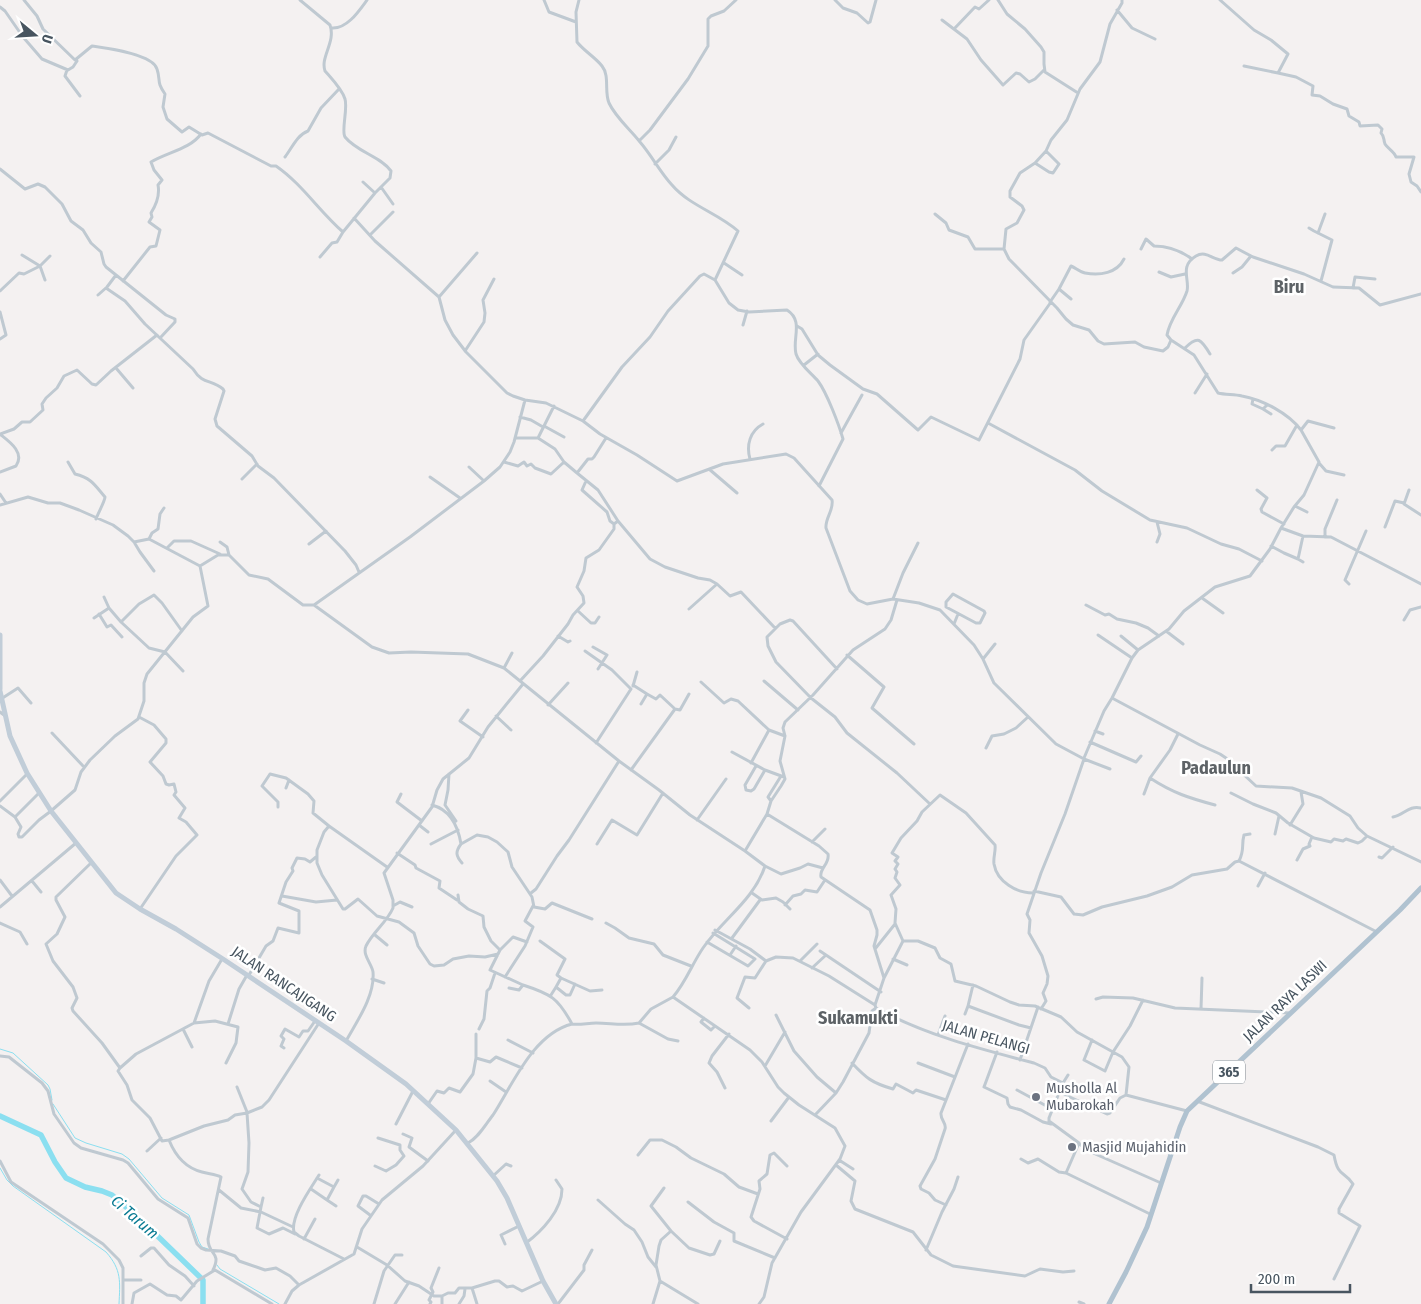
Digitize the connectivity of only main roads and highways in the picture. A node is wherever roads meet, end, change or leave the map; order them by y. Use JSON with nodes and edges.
{"nodes":[{"id":1,"x":0,"y":636,"type":"edge"},
{"id":2,"x":0,"y":648,"type":"edge"},
{"id":3,"x":0,"y":690,"type":"edge"},
{"id":4,"x":1,"y":700,"type":"edge"},
{"id":5,"x":2,"y":714,"type":"edge"},
{"id":6,"x":1420,"y":891,"type":"edge"},
{"id":7,"x":557,"y":1304,"type":"edge"},
{"id":8,"x":1109,"y":1304,"type":"edge"}],
"edges":[{"from":1,"to":2,"type":"main road","name":"JALAN RANCAJIGANG"},
{"from":2,"to":3,"type":"main road","name":"JALAN RANCAJIGANG"},
{"from":3,"to":4,"type":"main road","name":"JALAN RANCAJIGANG"},
{"from":4,"to":5,"type":"main road","name":"JALAN RANCAJIGANG"},
{"from":5,"to":7,"type":"main road","name":"JALAN RANCAJIGANG"},
{"from":6,"to":8,"type":"main road","name":"JALAN RAYA LASWI","number":"365"}]}
